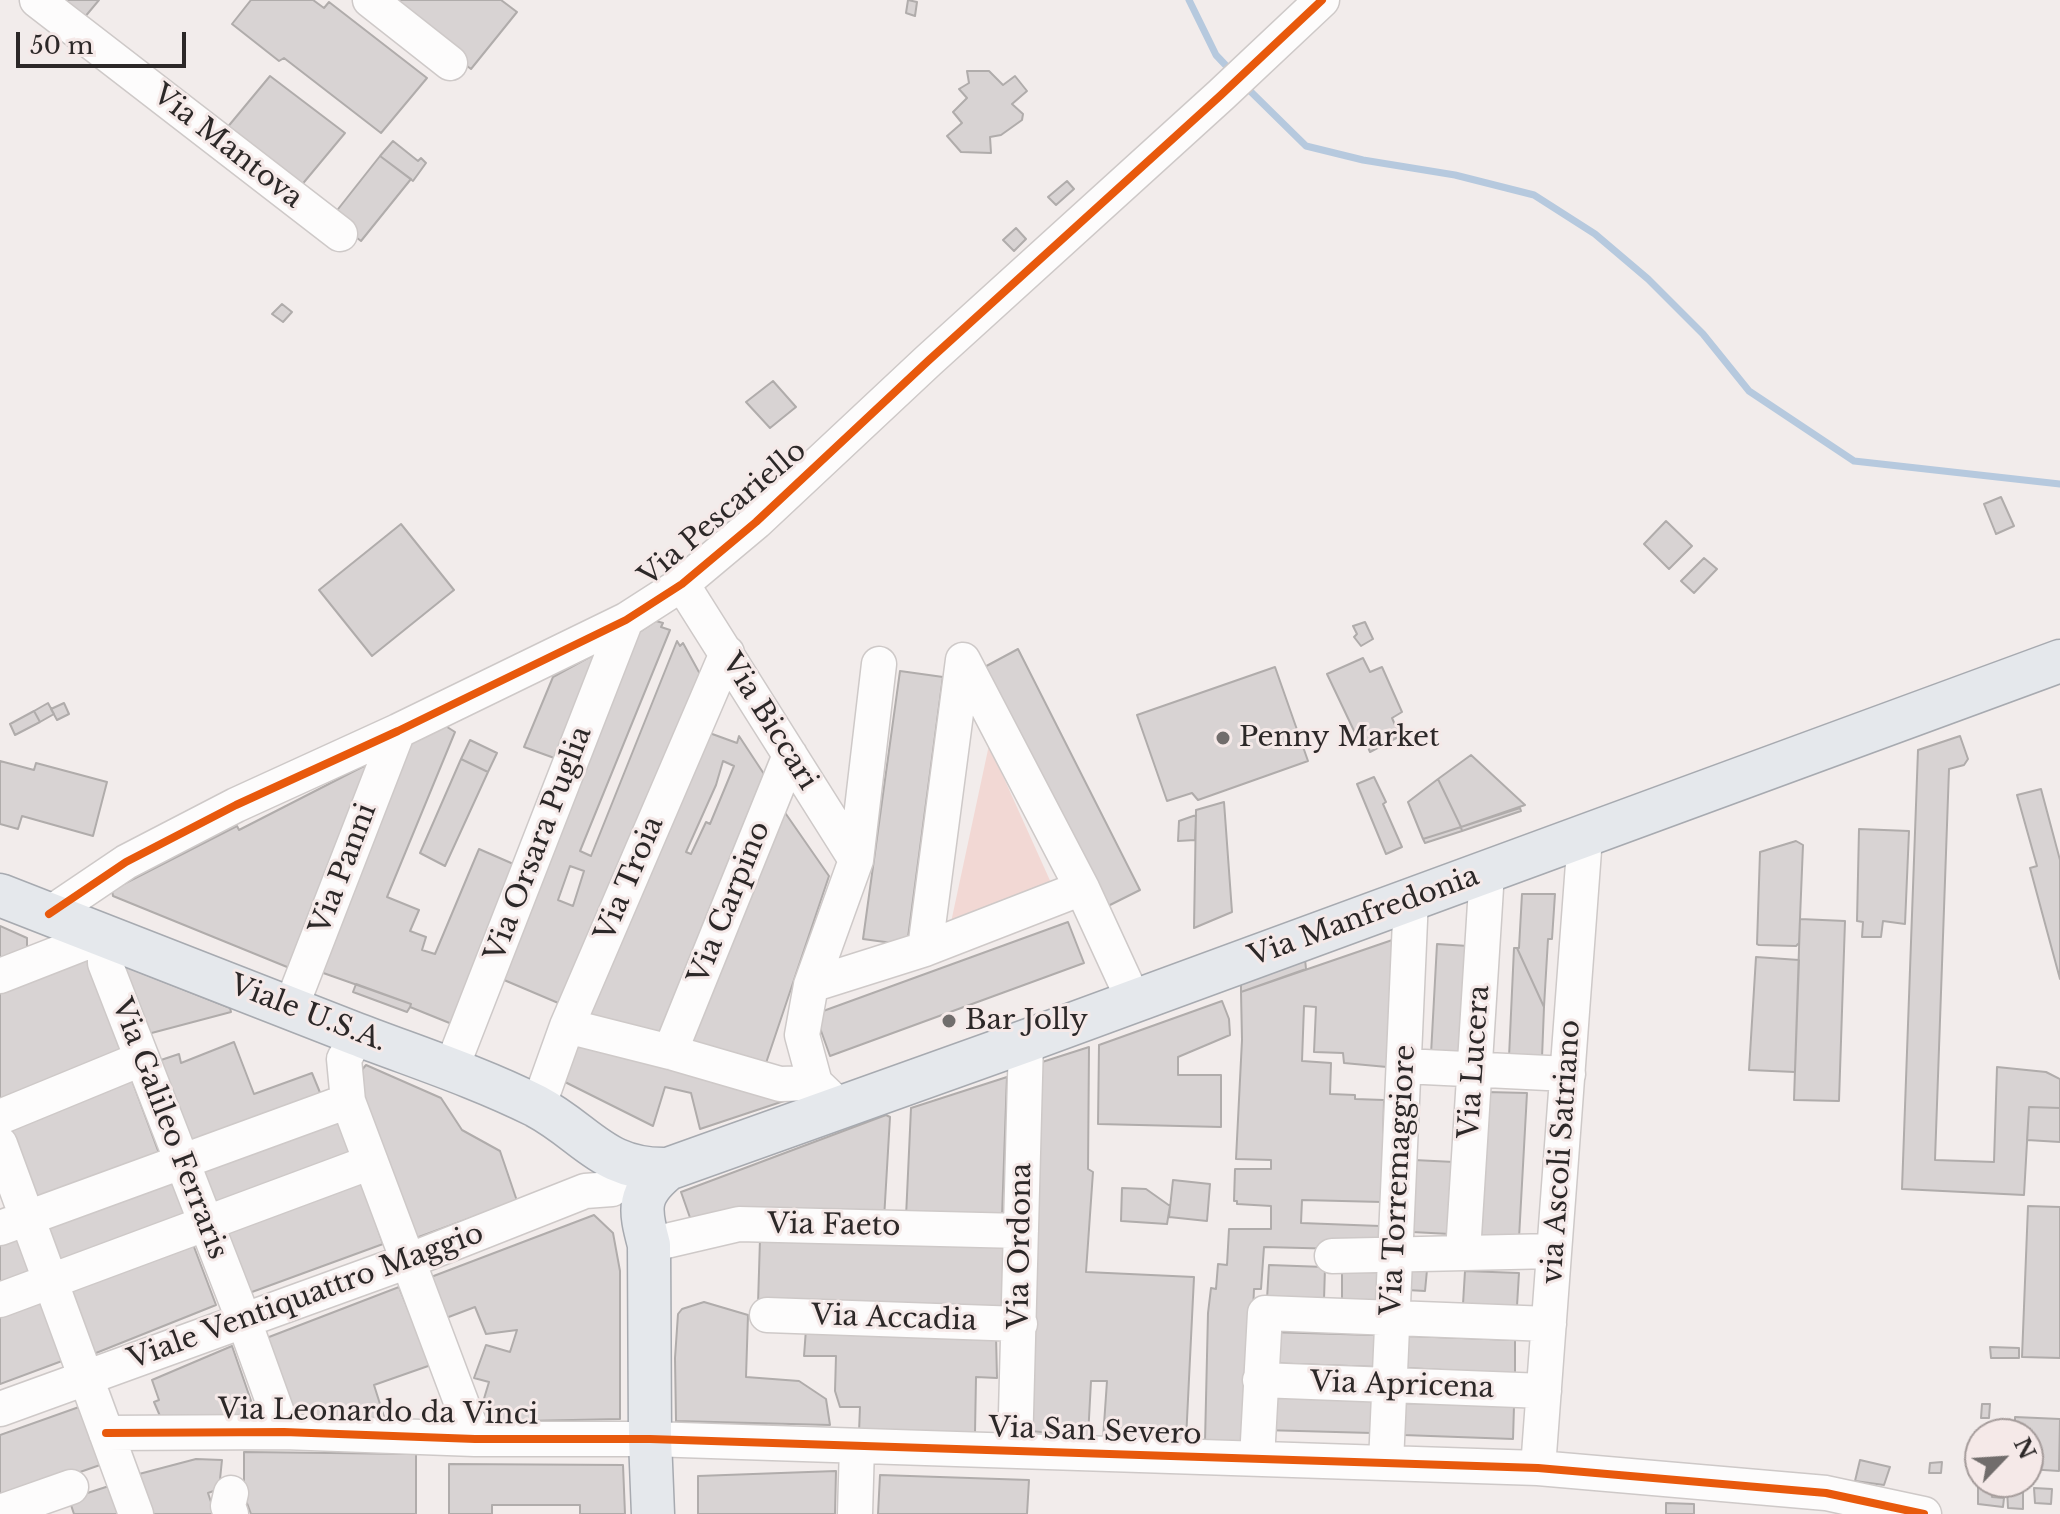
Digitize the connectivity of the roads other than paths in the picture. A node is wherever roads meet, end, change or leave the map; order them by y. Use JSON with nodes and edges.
{"nodes":[{"id":1,"x":37,"y":0,"type":"edge"},
{"id":2,"x":370,"y":0,"type":"edge"},
{"id":3,"x":1322,"y":0,"type":"edge"},
{"id":4,"x":450,"y":63,"type":"dead end"},
{"id":5,"x":340,"y":234,"type":"dead end"},
{"id":6,"x":682,"y":584,"type":"junction"},
{"id":7,"x":626,"y":620,"type":"junction"},
{"id":8,"x":727,"y":653,"type":"junction"},
{"id":9,"x":2060,"y":661,"type":"edge"},
{"id":10,"x":879,"y":664,"type":"dead end"},
{"id":11,"x":398,"y":731,"type":"junction"},
{"id":12,"x":790,"y":755,"type":"junction"},
{"id":13,"x":1585,"y":837,"type":"junction"},
{"id":14,"x":856,"y":860,"type":"junction"},
{"id":15,"x":1487,"y":872,"type":"junction"},
{"id":16,"x":1082,"y":888,"type":"junction"},
{"id":17,"x":0,"y":895,"type":"edge"},
{"id":18,"x":1411,"y":898,"type":"junction"},
{"id":19,"x":49,"y":914,"type":"junction"},
{"id":20,"x":105,"y":935,"type":"junction"},
{"id":21,"x":925,"y":949,"type":"junction"},
{"id":22,"x":0,"y":976,"type":"edge"},
{"id":23,"x":811,"y":985,"type":"junction"},
{"id":24,"x":1134,"y":1001,"type":"junction"},
{"id":25,"x":291,"y":1007,"type":"junction"},
{"id":26,"x":567,"y":1026,"type":"junction"},
{"id":27,"x":358,"y":1035,"type":"junction"},
{"id":28,"x":1026,"y":1041,"type":"junction"},
{"id":29,"x":670,"y":1052,"type":"junction"},
{"id":30,"x":141,"y":1059,"type":"junction"},
{"id":31,"x":1404,"y":1066,"type":"junction"},
{"id":32,"x":451,"y":1069,"type":"junction"},
{"id":33,"x":1475,"y":1070,"type":"junction"},
{"id":34,"x":1568,"y":1074,"type":"junction"},
{"id":35,"x":828,"y":1095,"type":"junction"},
{"id":36,"x":348,"y":1101,"type":"junction"},
{"id":37,"x":538,"y":1107,"type":"junction"},
{"id":38,"x":0,"y":1117,"type":"edge"},
{"id":39,"x":0,"y":1144,"type":"edge"},
{"id":40,"x":180,"y":1161,"type":"junction"},
{"id":41,"x":371,"y":1162,"type":"junction"},
{"id":42,"x":634,"y":1188,"type":"junction"},
{"id":43,"x":14,"y":1223,"type":"edge"},
{"id":44,"x":205,"y":1225,"type":"junction"},
{"id":45,"x":1021,"y":1231,"type":"junction"},
{"id":46,"x":1554,"y":1251,"type":"junction"},
{"id":47,"x":1463,"y":1252,"type":"junction"},
{"id":48,"x":1332,"y":1256,"type":"dead end"},
{"id":49,"x":1396,"y":1256,"type":"junction"},
{"id":50,"x":408,"y":1261,"type":"junction"},
{"id":51,"x":50,"y":1282,"type":"junction"},
{"id":52,"x":0,"y":1300,"type":"edge"},
{"id":53,"x":767,"y":1315,"type":"dead end"},
{"id":54,"x":1393,"y":1318,"type":"junction"},
{"id":55,"x":244,"y":1321,"type":"junction"},
{"id":56,"x":1020,"y":1324,"type":"junction"},
{"id":57,"x":1549,"y":1324,"type":"junction"},
{"id":58,"x":85,"y":1378,"type":"junction"},
{"id":59,"x":1260,"y":1380,"type":"junction"},
{"id":60,"x":1390,"y":1385,"type":"junction"},
{"id":61,"x":1544,"y":1391,"type":"junction"},
{"id":62,"x":0,"y":1409,"type":"edge"},
{"id":63,"x":284,"y":1432,"type":"junction"},
{"id":64,"x":106,"y":1433,"type":"junction"},
{"id":65,"x":475,"y":1439,"type":"junction"},
{"id":66,"x":650,"y":1439,"type":"junction"},
{"id":67,"x":857,"y":1446,"type":"junction"},
{"id":68,"x":1015,"y":1451,"type":"junction"},
{"id":69,"x":1257,"y":1459,"type":"junction"},
{"id":70,"x":1386,"y":1463,"type":"junction"},
{"id":71,"x":1538,"y":1468,"type":"junction"},
{"id":72,"x":64,"y":1498,"type":"edge"},
{"id":73,"x":0,"y":1512,"type":"edge"},
{"id":74,"x":136,"y":1514,"type":"edge"},
{"id":75,"x":653,"y":1514,"type":"edge"},
{"id":76,"x":855,"y":1514,"type":"edge"},
{"id":77,"x":1924,"y":1514,"type":"edge"}],
"edges":[{"from":1,"to":5,"type":"street","name":"Via Mantova"},
{"from":2,"to":4,"type":"street"},
{"from":3,"to":6,"type":"street","name":"Via Pescariello"},
{"from":6,"to":7,"type":"street","name":"Via Pescariello"},
{"from":6,"to":8,"type":"street","name":"Via Biccari"},
{"from":7,"to":11,"type":"street","name":"Via Pescariello"},
{"from":7,"to":32,"type":"street","name":"Via Orsara Puglia"},
{"from":8,"to":12,"type":"street","name":"Via Biccari"},
{"from":8,"to":26,"type":"street","name":"Via Troia"},
{"from":9,"to":13,"type":"main road","name":"Via Manfredonia"},
{"from":10,"to":14,"type":"street","name":"Via Biccari"},
{"from":11,"to":19,"type":"street","name":"Via Pescariello"},
{"from":11,"to":25,"type":"street","name":"Via Panni"},
{"from":12,"to":14,"type":"street","name":"Via Biccari"},
{"from":12,"to":29,"type":"street","name":"Via Carpino"},
{"from":13,"to":15,"type":"main road","name":"Via Manfredonia"},
{"from":13,"to":34,"type":"street","name":"via Ascoli Satriano"},
{"from":14,"to":23,"type":"street","name":"Via Biccari"},
{"from":15,"to":18,"type":"main road","name":"Via Manfredonia"},
{"from":15,"to":33,"type":"street","name":"Via Lucera"},
{"from":16,"to":21,"type":"street"},
{"from":16,"to":21,"type":"street"},
{"from":16,"to":24,"type":"street"},
{"from":17,"to":19,"type":"main road","name":"Viale U.S.A."},
{"from":18,"to":24,"type":"main road","name":"Via Manfredonia"},
{"from":18,"to":31,"type":"street","name":"Via Torremaggiore"},
{"from":19,"to":20,"type":"main road","name":"Viale U.S.A."},
{"from":20,"to":22,"type":"street"},
{"from":20,"to":25,"type":"main road","name":"Viale U.S.A."},
{"from":20,"to":30,"type":"street","name":"Via Galileo Ferraris"},
{"from":21,"to":23,"type":"street"},
{"from":23,"to":35,"type":"street","name":"Via Biccari"},
{"from":24,"to":28,"type":"main road","name":"Via Manfredonia"},
{"from":25,"to":27,"type":"main road","name":"Viale U.S.A."},
{"from":26,"to":29,"type":"street"},
{"from":26,"to":37,"type":"street","name":"Via Troia"},
{"from":27,"to":32,"type":"main road","name":"Viale U.S.A."},
{"from":27,"to":36,"type":"street"},
{"from":28,"to":35,"type":"main road","name":"Via Manfredonia"},
{"from":28,"to":45,"type":"street","name":"Via Ordona"},
{"from":29,"to":35,"type":"street"},
{"from":30,"to":38,"type":"street"},
{"from":30,"to":40,"type":"street","name":"Via Galileo Ferraris"},
{"from":31,"to":33,"type":"street"},
{"from":31,"to":49,"type":"street","name":"Via Torremaggiore"},
{"from":32,"to":37,"type":"main road","name":"Viale U.S.A."},
{"from":33,"to":34,"type":"street"},
{"from":33,"to":47,"type":"street","name":"Via Lucera"},
{"from":34,"to":46,"type":"street","name":"via Ascoli Satriano"},
{"from":35,"to":42,"type":"main road","name":"Via Manfredonia"},
{"from":36,"to":40,"type":"street"},
{"from":36,"to":41,"type":"street"},
{"from":37,"to":42,"type":"main road","name":"Viale U.S.A."},
{"from":39,"to":43,"type":"street"},
{"from":40,"to":43,"type":"street"},
{"from":40,"to":44,"type":"street","name":"Via Galileo Ferraris"},
{"from":41,"to":44,"type":"street"},
{"from":41,"to":50,"type":"street"},
{"from":42,"to":45,"type":"street","name":"Via Faeto"},
{"from":42,"to":50,"type":"street","name":"Viale Ventiquattro Maggio"},
{"from":42,"to":66,"type":"main road"},
{"from":43,"to":51,"type":"street"},
{"from":44,"to":51,"type":"street"},
{"from":44,"to":55,"type":"street","name":"Via Galileo Ferraris"},
{"from":45,"to":56,"type":"street","name":"Via Ordona"},
{"from":46,"to":47,"type":"street"},
{"from":46,"to":57,"type":"street","name":"via Ascoli Satriano"},
{"from":47,"to":49,"type":"street"},
{"from":48,"to":49,"type":"street"},
{"from":49,"to":54,"type":"street","name":"Via Torremaggiore"},
{"from":50,"to":55,"type":"street","name":"Viale Ventiquattro Maggio"},
{"from":50,"to":65,"type":"street"},
{"from":51,"to":52,"type":"street"},
{"from":51,"to":58,"type":"street"},
{"from":53,"to":56,"type":"street","name":"Via Accadia"},
{"from":54,"to":57,"type":"street"},
{"from":54,"to":59,"type":"street"},
{"from":54,"to":60,"type":"street","name":"Via Torremaggiore"},
{"from":55,"to":58,"type":"street","name":"Viale Ventiquattro Maggio"},
{"from":55,"to":63,"type":"street","name":"Via Galileo Ferraris"},
{"from":56,"to":68,"type":"street","name":"Via Ordona"},
{"from":57,"to":61,"type":"street","name":"via Ascoli Satriano"},
{"from":58,"to":62,"type":"street","name":"Viale Ventiquattro Maggio"},
{"from":58,"to":64,"type":"street"},
{"from":59,"to":60,"type":"street","name":"Via Apricena"},
{"from":59,"to":69,"type":"street"},
{"from":60,"to":61,"type":"street","name":"Via Apricena"},
{"from":60,"to":70,"type":"street","name":"Via Torremaggiore"},
{"from":61,"to":71,"type":"street","name":"via Ascoli Satriano"},
{"from":63,"to":64,"type":"street","name":"Via Leonardo da Vinci"},
{"from":63,"to":65,"type":"street","name":"Via Leonardo da Vinci"},
{"from":64,"to":74,"type":"street"},
{"from":65,"to":66,"type":"street","name":"Via Leonardo da Vinci"},
{"from":66,"to":67,"type":"street","name":"Via San Severo"},
{"from":66,"to":75,"type":"main road"},
{"from":67,"to":68,"type":"street","name":"Via San Severo"},
{"from":67,"to":76,"type":"street"},
{"from":68,"to":69,"type":"street","name":"Via San Severo"},
{"from":69,"to":70,"type":"street","name":"Via San Severo"},
{"from":70,"to":71,"type":"street","name":"Via San Severo"},
{"from":71,"to":77,"type":"street","name":"Via San Severo"},
{"from":72,"to":73,"type":"street"}]}
